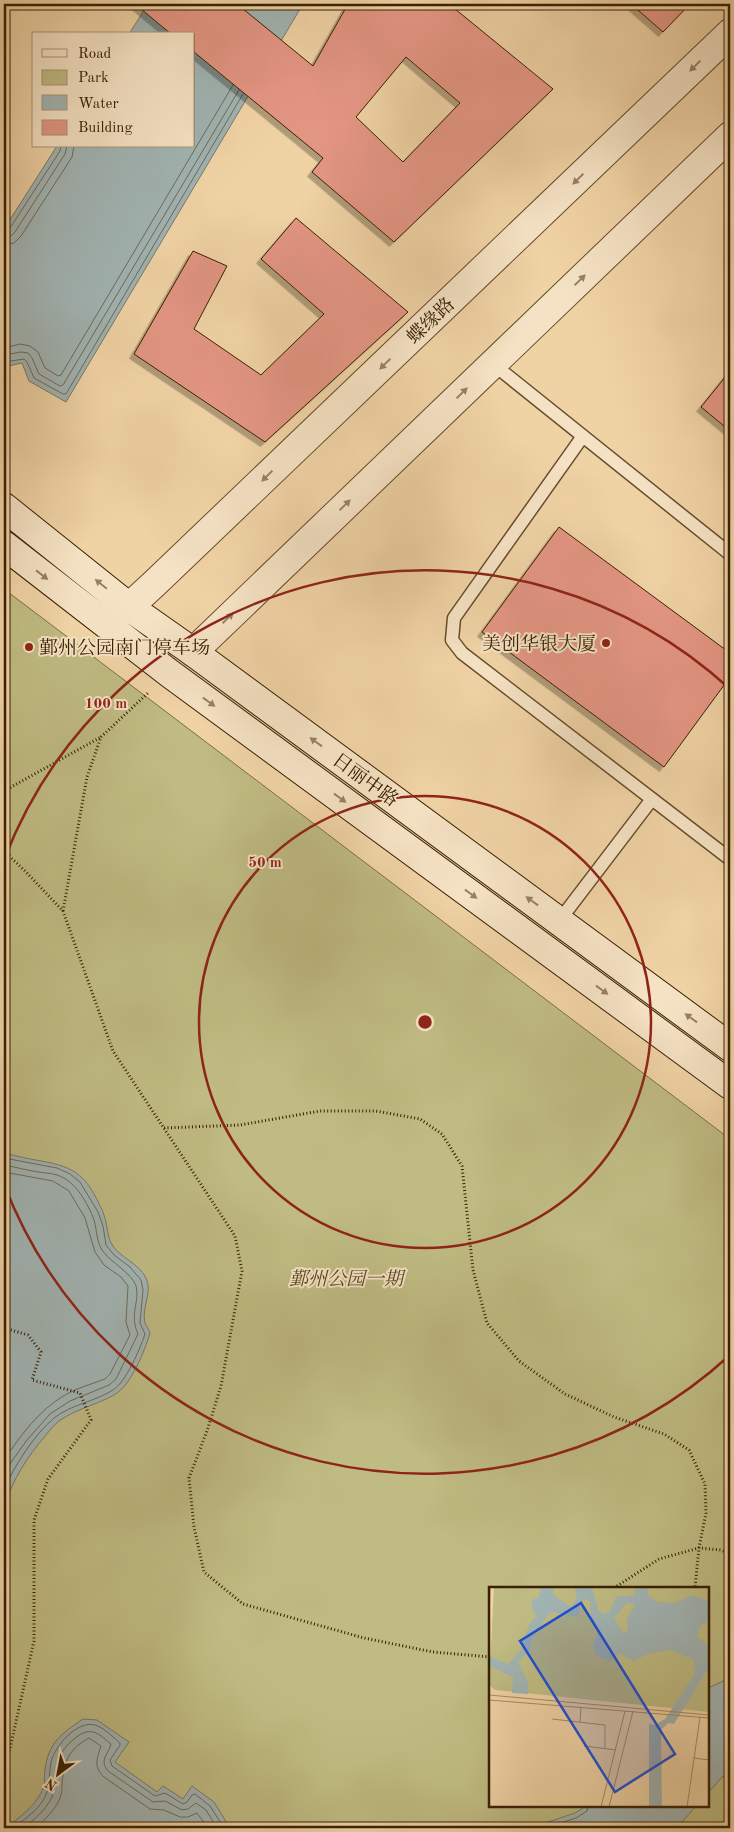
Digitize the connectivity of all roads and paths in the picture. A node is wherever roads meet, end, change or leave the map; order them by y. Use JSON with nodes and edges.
{"nodes":[{"id":1,"x":730,"y":33,"type":"edge"},
{"id":2,"x":730,"y":136,"type":"edge"},
{"id":3,"x":493,"y":364,"type":"junction"},
{"id":4,"x":584,"y":436,"type":"junction"},
{"id":5,"x":4,"y":507,"type":"edge"},
{"id":6,"x":4,"y":545,"type":"edge"},
{"id":7,"x":730,"y":554,"type":"edge"},
{"id":8,"x":129,"y":607,"type":"junction"},
{"id":9,"x":193,"y":652,"type":"junction"},
{"id":10,"x":169,"y":673,"type":"junction"},
{"id":11,"x":101,"y":737,"type":"junction"},
{"id":12,"x":4,"y":791,"type":"edge"},
{"id":13,"x":652,"y":799,"type":"junction"},
{"id":14,"x":4,"y":851,"type":"edge"},
{"id":15,"x":730,"y":859,"type":"edge"},
{"id":16,"x":63,"y":911,"type":"junction"},
{"id":17,"x":559,"y":921,"type":"junction"},
{"id":18,"x":730,"y":1047,"type":"edge"},
{"id":19,"x":730,"y":1085,"type":"edge"},
{"id":20,"x":164,"y":1128,"type":"junction"},
{"id":21,"x":4,"y":1257,"type":"edge"},
{"id":22,"x":4,"y":1268,"type":"edge"},
{"id":23,"x":4,"y":1328,"type":"edge"},
{"id":24,"x":700,"y":1548,"type":"junction"},
{"id":25,"x":730,"y":1554,"type":"edge"},
{"id":26,"x":616,"y":1587,"type":"edge"},
{"id":27,"x":695,"y":1587,"type":"edge"},
{"id":28,"x":489,"y":1657,"type":"edge"},
{"id":29,"x":4,"y":1758,"type":"edge"}],
"edges":[{"from":1,"to":8,"type":"main road","name":"蝶缘路","one_way":true},
{"from":3,"to":2,"type":"main road","one_way":true},
{"from":3,"to":4,"type":"lane"},
{"from":9,"to":3,"type":"main road","one_way":true},
{"from":4,"to":7,"type":"lane"},
{"from":4,"to":13,"type":"lane"},
{"from":8,"to":5,"type":"main road","name":"日丽中路","one_way":true},
{"from":6,"to":10,"type":"main road","name":"日丽中路","one_way":true},
{"from":8,"to":9,"type":"main road","name":"日丽中路"},
{"from":17,"to":9,"type":"main road","name":"日丽中路","one_way":true},
{"from":10,"to":11,"type":"path"},
{"from":10,"to":19,"type":"main road","name":"日丽中路","one_way":true},
{"from":11,"to":12,"type":"path"},
{"from":11,"to":16,"type":"path"},
{"from":13,"to":15,"type":"lane"},
{"from":13,"to":17,"type":"lane"},
{"from":14,"to":16,"type":"path"},
{"from":16,"to":20,"type":"path"},
{"from":18,"to":17,"type":"main road","name":"日丽中路","one_way":true},
{"from":20,"to":24,"type":"path"},
{"from":20,"to":28,"type":"path"},
{"from":21,"to":22,"type":"path"},
{"from":23,"to":29,"type":"path"},
{"from":24,"to":25,"type":"path"},
{"from":24,"to":26,"type":"path"},
{"from":24,"to":27,"type":"path"}]}
